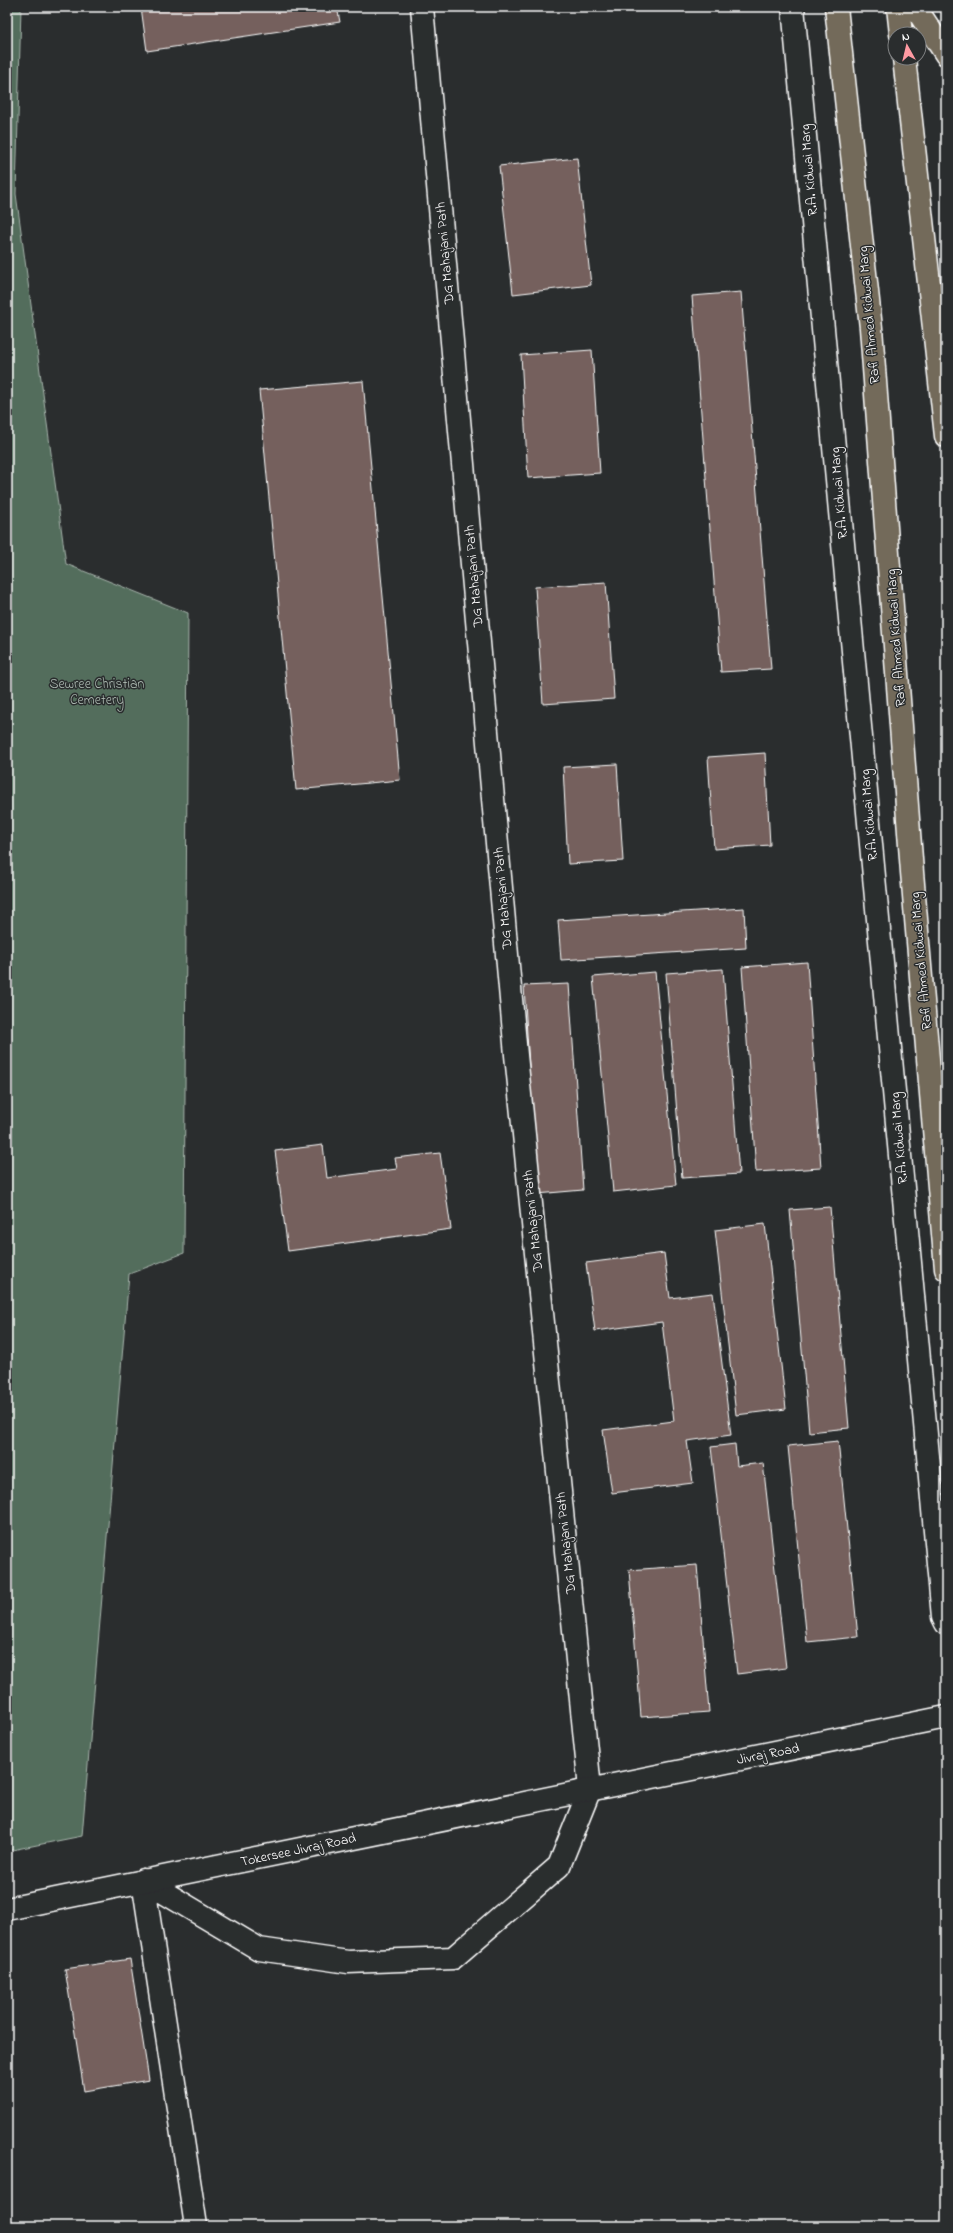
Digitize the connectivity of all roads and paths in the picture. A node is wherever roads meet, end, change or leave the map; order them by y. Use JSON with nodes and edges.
{"nodes":[{"id":1,"x":422,"y":7,"type":"edge"},
{"id":2,"x":793,"y":7,"type":"edge"},
{"id":3,"x":836,"y":7,"type":"edge"},
{"id":4,"x":898,"y":7,"type":"edge"},
{"id":5,"x":915,"y":7,"type":"edge"},
{"id":6,"x":900,"y":26,"type":"edge"},
{"id":7,"x":946,"y":54,"type":"edge"},
{"id":8,"x":905,"y":66,"type":"edge"},
{"id":9,"x":946,"y":436,"type":"edge"},
{"id":10,"x":946,"y":1269,"type":"edge"},
{"id":11,"x":946,"y":1623,"type":"edge"},
{"id":12,"x":946,"y":1717,"type":"edge"},
{"id":13,"x":590,"y":1789,"type":"junction"},
{"id":14,"x":143,"y":1880,"type":"junction"},
{"id":15,"x":7,"y":1909,"type":"edge"},
{"id":16,"x":196,"y":2226,"type":"edge"}],
"edges":[{"from":1,"to":13,"type":"street","name":"DG Mahajani Path"},
{"from":2,"to":11,"type":"street","name":"R.A. Kidwai Marg"},
{"from":3,"to":10,"type":"main road","name":"Rafi Ahmed Kidwai Marg"},
{"from":4,"to":6,"type":"main road"},
{"from":5,"to":7,"type":"main road"},
{"from":8,"to":9,"type":"main road"},
{"from":12,"to":13,"type":"street","name":"Jivraj Road"},
{"from":13,"to":14,"type":"street","name":"Tokersee Jivraj Road"},
{"from":13,"to":14,"type":"street"},
{"from":14,"to":15,"type":"street","name":"Tokersee Jivraj Road"},
{"from":14,"to":16,"type":"street"}]}
